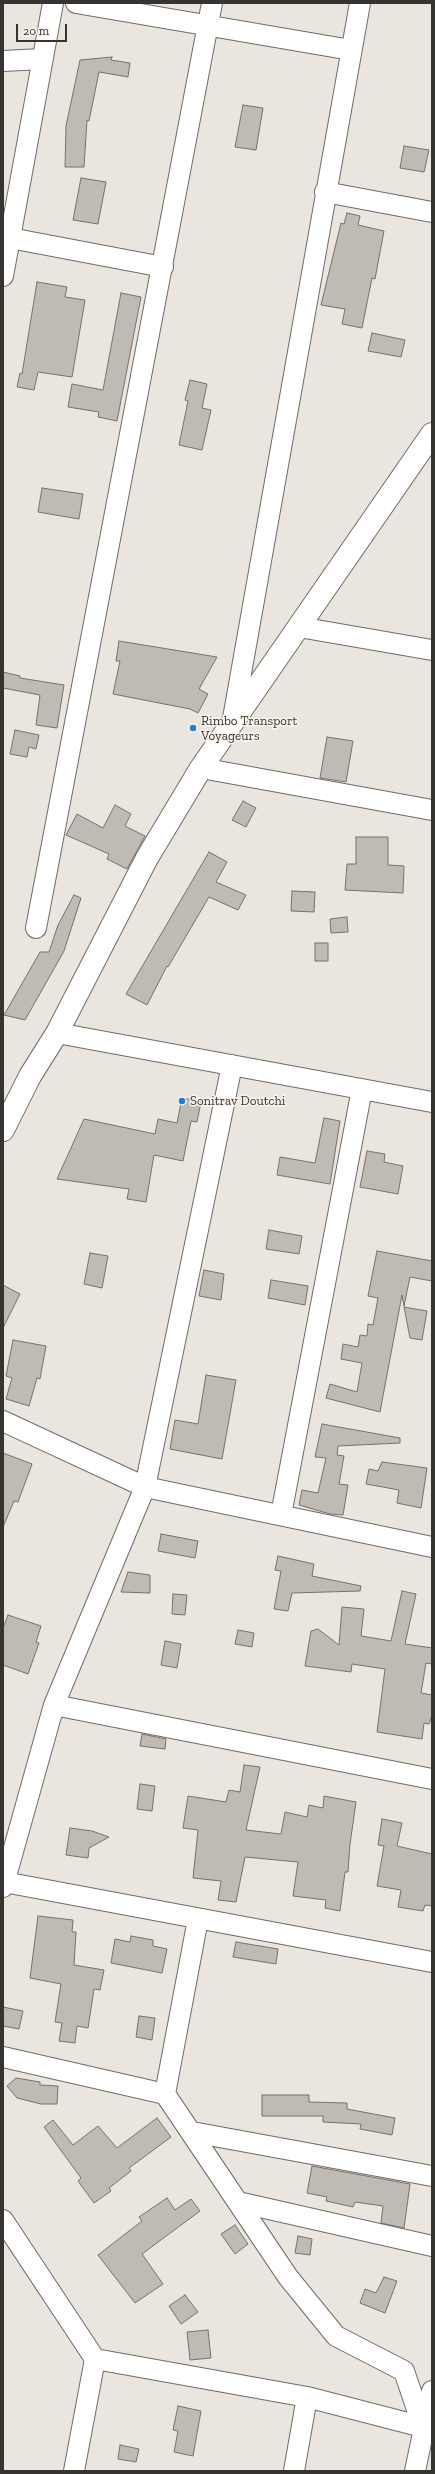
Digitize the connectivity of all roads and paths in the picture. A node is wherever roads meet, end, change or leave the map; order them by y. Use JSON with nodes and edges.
{"nodes":[{"id":1,"x":53,"y":3,"type":"edge"},
{"id":2,"x":76,"y":3,"type":"edge"},
{"id":3,"x":212,"y":3,"type":"edge"},
{"id":4,"x":360,"y":3,"type":"edge"},
{"id":5,"x":208,"y":27,"type":"junction"},
{"id":6,"x":351,"y":50,"type":"junction"},
{"id":7,"x":42,"y":59,"type":"junction"},
{"id":8,"x":3,"y":61,"type":"edge"},
{"id":9,"x":325,"y":192,"type":"junction"},
{"id":10,"x":432,"y":212,"type":"edge"},
{"id":11,"x":10,"y":238,"type":"junction"},
{"id":12,"x":163,"y":267,"type":"junction"},
{"id":13,"x":3,"y":276,"type":"edge"},
{"id":14,"x":428,"y":444,"type":"edge"},
{"id":15,"x":299,"y":627,"type":"junction"},
{"id":16,"x":432,"y":650,"type":"edge"},
{"id":17,"x":232,"y":724,"type":"junction"},
{"id":18,"x":201,"y":768,"type":"junction"},
{"id":19,"x":432,"y":810,"type":"edge"},
{"id":20,"x":36,"y":928,"type":"dead end"},
{"id":21,"x":57,"y":1033,"type":"junction"},
{"id":22,"x":232,"y":1065,"type":"junction"},
{"id":23,"x":362,"y":1089,"type":"junction"},
{"id":24,"x":432,"y":1102,"type":"edge"},
{"id":25,"x":3,"y":1130,"type":"edge"},
{"id":26,"x":3,"y":1421,"type":"edge"},
{"id":27,"x":145,"y":1487,"type":"junction"},
{"id":28,"x":281,"y":1515,"type":"junction"},
{"id":29,"x":432,"y":1547,"type":"edge"},
{"id":30,"x":54,"y":1705,"type":"junction"},
{"id":31,"x":432,"y":1779,"type":"edge"},
{"id":32,"x":4,"y":1885,"type":"edge"},
{"id":33,"x":198,"y":1918,"type":"junction"},
{"id":34,"x":432,"y":1962,"type":"edge"},
{"id":35,"x":3,"y":2057,"type":"edge"},
{"id":36,"x":165,"y":2094,"type":"junction"},
{"id":37,"x":192,"y":2132,"type":"junction"},
{"id":38,"x":432,"y":2176,"type":"edge"},
{"id":39,"x":238,"y":2202,"type":"junction"},
{"id":40,"x":3,"y":2220,"type":"edge"},
{"id":41,"x":432,"y":2246,"type":"edge"},
{"id":42,"x":95,"y":2359,"type":"junction"},
{"id":43,"x":307,"y":2397,"type":"junction"},
{"id":44,"x":431,"y":2398,"type":"edge"},
{"id":45,"x":424,"y":2427,"type":"junction"},
{"id":46,"x":74,"y":2471,"type":"edge"},
{"id":47,"x":294,"y":2471,"type":"edge"},
{"id":48,"x":415,"y":2471,"type":"edge"}],
"edges":[{"from":1,"to":7,"type":"street"},
{"from":2,"to":5,"type":"street"},
{"from":3,"to":5,"type":"street"},
{"from":4,"to":6,"type":"street"},
{"from":5,"to":6,"type":"street"},
{"from":5,"to":12,"type":"street"},
{"from":6,"to":9,"type":"street"},
{"from":7,"to":8,"type":"street"},
{"from":7,"to":11,"type":"street"},
{"from":9,"to":10,"type":"street"},
{"from":9,"to":17,"type":"street"},
{"from":11,"to":12,"type":"street"},
{"from":11,"to":13,"type":"street"},
{"from":12,"to":20,"type":"street"},
{"from":14,"to":15,"type":"highway"},
{"from":15,"to":16,"type":"street"},
{"from":15,"to":17,"type":"highway"},
{"from":17,"to":18,"type":"highway"},
{"from":18,"to":19,"type":"street"},
{"from":18,"to":21,"type":"highway"},
{"from":21,"to":22,"type":"street"},
{"from":21,"to":25,"type":"highway"},
{"from":22,"to":23,"type":"street"},
{"from":22,"to":27,"type":"street"},
{"from":23,"to":24,"type":"street"},
{"from":23,"to":28,"type":"street"},
{"from":26,"to":27,"type":"street"},
{"from":27,"to":28,"type":"street"},
{"from":27,"to":30,"type":"street"},
{"from":28,"to":29,"type":"street"},
{"from":30,"to":31,"type":"street"},
{"from":30,"to":32,"type":"street"},
{"from":32,"to":33,"type":"street"},
{"from":33,"to":34,"type":"street"},
{"from":33,"to":36,"type":"street"},
{"from":35,"to":36,"type":"street"},
{"from":36,"to":37,"type":"street"},
{"from":37,"to":38,"type":"street"},
{"from":37,"to":39,"type":"street"},
{"from":39,"to":41,"type":"street"},
{"from":39,"to":45,"type":"street"},
{"from":40,"to":42,"type":"street"},
{"from":42,"to":43,"type":"street"},
{"from":42,"to":46,"type":"street"},
{"from":43,"to":45,"type":"street"},
{"from":43,"to":47,"type":"street"},
{"from":44,"to":45,"type":"street"},
{"from":45,"to":48,"type":"street"}]}
